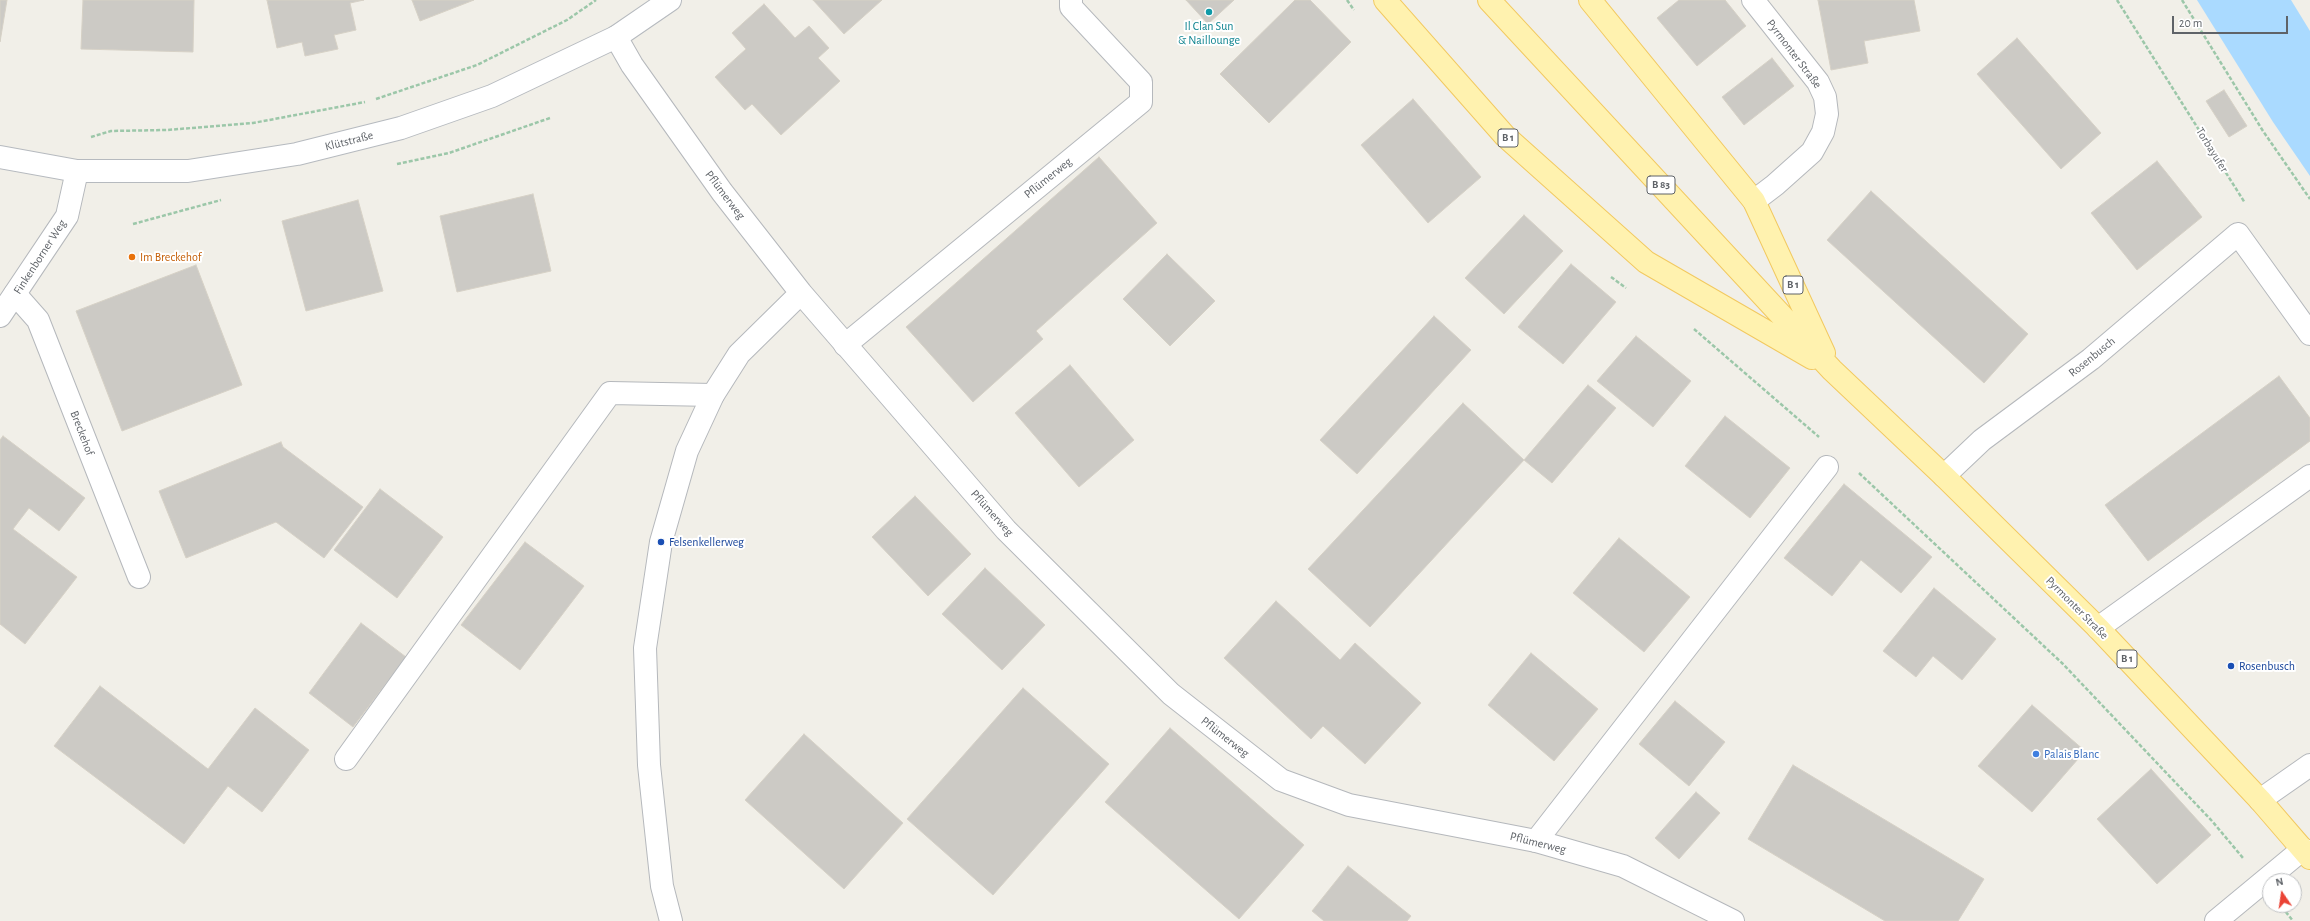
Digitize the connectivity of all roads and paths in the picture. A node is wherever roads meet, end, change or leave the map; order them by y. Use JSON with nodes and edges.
{"nodes":[{"id":1,"x":596,"y":0,"type":"edge"},
{"id":2,"x":670,"y":0,"type":"edge"},
{"id":3,"x":1072,"y":0,"type":"edge"},
{"id":4,"x":1385,"y":0,"type":"edge"},
{"id":5,"x":1489,"y":0,"type":"edge"},
{"id":6,"x":1590,"y":0,"type":"edge"},
{"id":7,"x":1753,"y":0,"type":"edge"},
{"id":8,"x":2117,"y":0,"type":"edge"},
{"id":9,"x":2182,"y":0,"type":"edge"},
{"id":10,"x":616,"y":37,"type":"junction"},
{"id":11,"x":374,"y":100,"type":"dead end"},
{"id":12,"x":366,"y":102,"type":"dead end"},
{"id":13,"x":112,"y":131,"type":"dead end"},
{"id":14,"x":0,"y":157,"type":"edge"},
{"id":15,"x":77,"y":171,"type":"junction"},
{"id":16,"x":2310,"y":199,"type":"edge"},
{"id":17,"x":1754,"y":201,"type":"junction"},
{"id":18,"x":2248,"y":207,"type":"dead end"},
{"id":19,"x":801,"y":293,"type":"junction"},
{"id":20,"x":15,"y":294,"type":"junction"},
{"id":21,"x":0,"y":316,"type":"edge"},
{"id":22,"x":1693,"y":328,"type":"dead end"},
{"id":23,"x":2310,"y":334,"type":"edge"},
{"id":24,"x":845,"y":345,"type":"junction"},
{"id":25,"x":1832,"y":370,"type":"junction"},
{"id":26,"x":713,"y":395,"type":"junction"},
{"id":27,"x":1820,"y":438,"type":"dead end"},
{"id":28,"x":1826,"y":467,"type":"dead end"},
{"id":29,"x":1854,"y":468,"type":"dead end"},
{"id":30,"x":1944,"y":476,"type":"junction"},
{"id":31,"x":2310,"y":476,"type":"edge"},
{"id":32,"x":139,"y":577,"type":"dead end"},
{"id":33,"x":2098,"y":628,"type":"junction"},
{"id":34,"x":346,"y":759,"type":"dead end"},
{"id":35,"x":2310,"y":765,"type":"edge"},
{"id":36,"x":2260,"y":800,"type":"junction"},
{"id":37,"x":1536,"y":841,"type":"junction"},
{"id":38,"x":2307,"y":853,"type":"edge"},
{"id":39,"x":2277,"y":873,"type":"edge"},
{"id":40,"x":2262,"y":881,"type":"edge"},
{"id":41,"x":2262,"y":883,"type":"edge"},
{"id":42,"x":671,"y":921,"type":"edge"},
{"id":43,"x":1733,"y":921,"type":"edge"},
{"id":44,"x":2216,"y":921,"type":"edge"}],
"edges":[{"from":1,"to":11,"type":"path"},
{"from":2,"to":10,"type":"street","name":"Klütstraße"},
{"from":3,"to":24,"type":"street","name":"Pflümerweg"},
{"from":4,"to":25,"type":"main road","number":"B 1"},
{"from":5,"to":25,"type":"main road","number":"B 83"},
{"from":6,"to":17,"type":"main road","number":"B 1"},
{"from":7,"to":17,"type":"street","name":"Pyrmonter Straße"},
{"from":8,"to":18,"type":"path","name":"Torbayufer"},
{"from":9,"to":16,"type":"path"},
{"from":10,"to":15,"type":"street","name":"Klütstraße"},
{"from":10,"to":19,"type":"street","name":"Pflümerweg"},
{"from":12,"to":13,"type":"path"},
{"from":14,"to":15,"type":"street","name":"Klütstraße"},
{"from":15,"to":20,"type":"street","name":"Finkenborner Weg"},
{"from":17,"to":25,"type":"main road","number":"B 1"},
{"from":19,"to":24,"type":"street","name":"Pflümerweg"},
{"from":19,"to":26,"type":"street"},
{"from":20,"to":21,"type":"street","name":"Finkenborner Weg"},
{"from":20,"to":32,"type":"street","name":"Breckehof"},
{"from":22,"to":27,"type":"path"},
{"from":23,"to":30,"type":"street","name":"Rosenbusch"},
{"from":24,"to":37,"type":"street","name":"Pflümerweg"},
{"from":25,"to":30,"type":"main road","name":"Pyrmonter Straße","number":"B 1"},
{"from":26,"to":34,"type":"street"},
{"from":26,"to":42,"type":"street"},
{"from":28,"to":37,"type":"street"},
{"from":29,"to":40,"type":"path"},
{"from":30,"to":33,"type":"main road","name":"Pyrmonter Straße","number":"B 1"},
{"from":31,"to":33,"type":"street"},
{"from":33,"to":36,"type":"main road","name":"Pyrmonter Straße","number":"B 1"},
{"from":35,"to":36,"type":"street"},
{"from":36,"to":38,"type":"main road","name":"Pyrmonter Straße","number":"B 1"},
{"from":37,"to":43,"type":"street","name":"Pflümerweg"},
{"from":38,"to":39,"type":"street"},
{"from":41,"to":44,"type":"street"}]}
